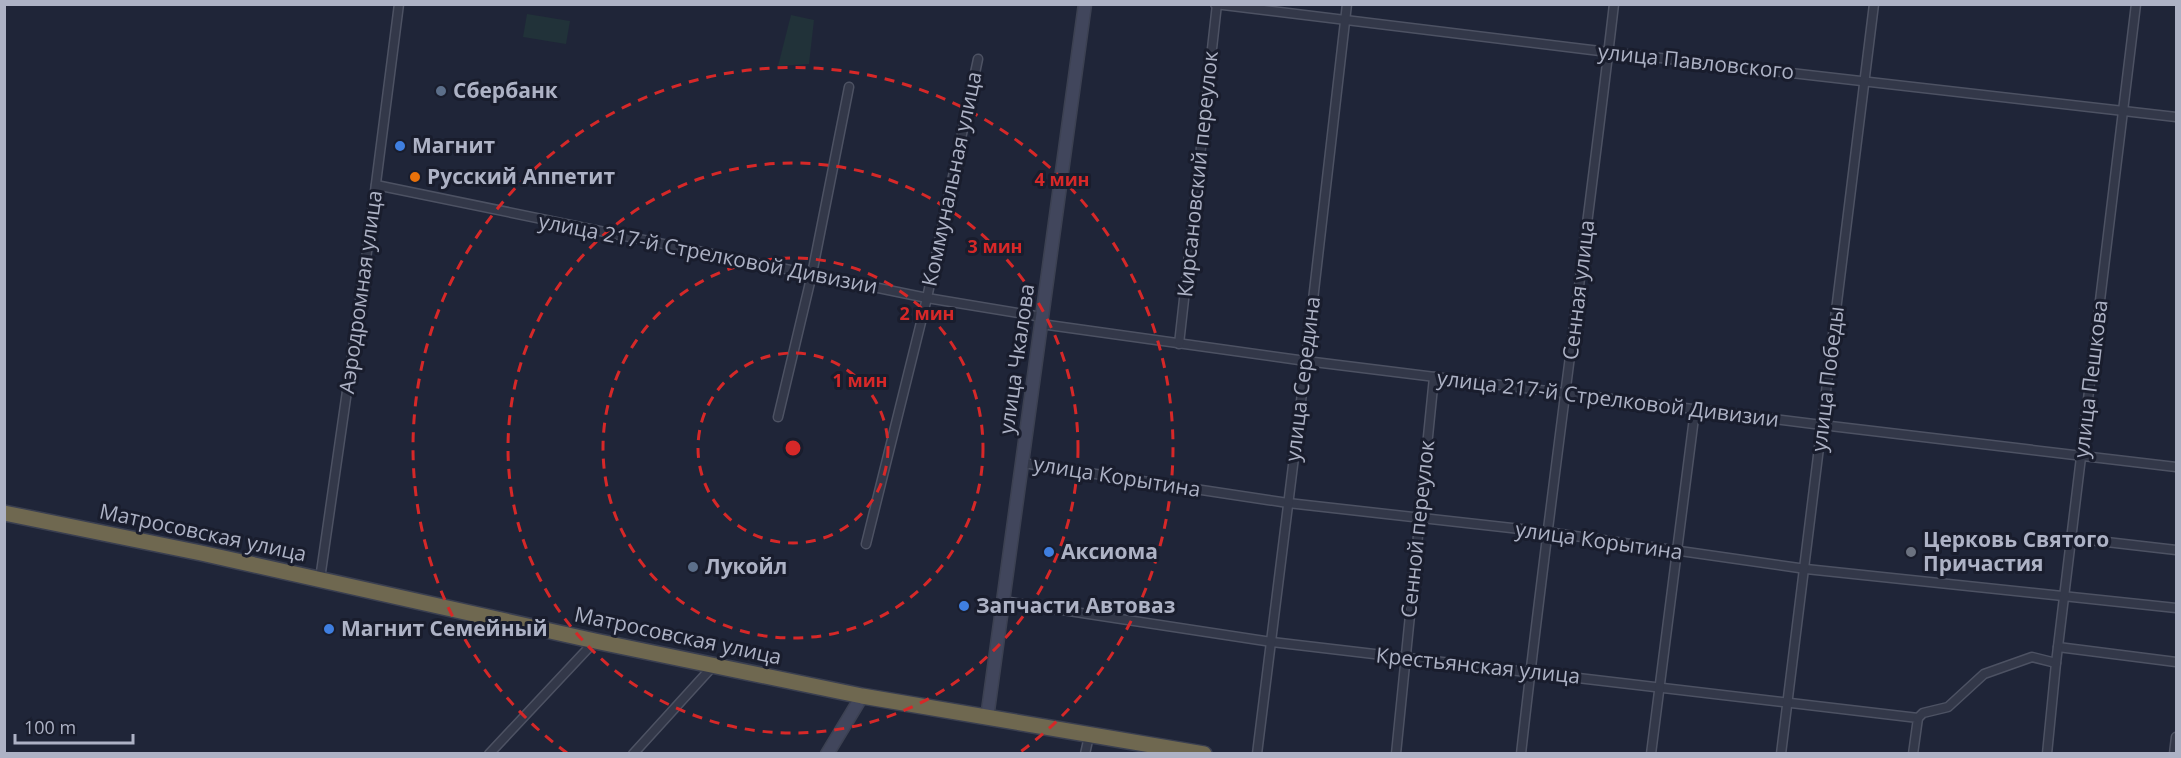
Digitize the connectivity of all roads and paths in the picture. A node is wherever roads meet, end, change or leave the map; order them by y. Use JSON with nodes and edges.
{"nodes":[{"id":1,"x":399,"y":4,"type":"edge"},
{"id":2,"x":1085,"y":4,"type":"edge"},
{"id":3,"x":1347,"y":4,"type":"edge"},
{"id":4,"x":1614,"y":4,"type":"edge"},
{"id":5,"x":1874,"y":4,"type":"edge"},
{"id":6,"x":2136,"y":4,"type":"edge"},
{"id":7,"x":1216,"y":5,"type":"edge"},
{"id":8,"x":1345,"y":19,"type":"junction"},
{"id":9,"x":1608,"y":52,"type":"junction"},
{"id":10,"x":978,"y":58,"type":"dead end"},
{"id":11,"x":1865,"y":81,"type":"junction"},
{"id":12,"x":849,"y":87,"type":"dead end"},
{"id":13,"x":2123,"y":111,"type":"junction"},
{"id":14,"x":2176,"y":117,"type":"edge"},
{"id":15,"x":376,"y":185,"type":"junction"},
{"id":16,"x":812,"y":274,"type":"junction"},
{"id":17,"x":927,"y":298,"type":"junction"},
{"id":18,"x":1042,"y":321,"type":"junction"},
{"id":19,"x":1179,"y":344,"type":"junction"},
{"id":20,"x":1306,"y":361,"type":"junction"},
{"id":21,"x":1434,"y":377,"type":"junction"},
{"id":22,"x":1566,"y":393,"type":"junction"},
{"id":23,"x":1695,"y":410,"type":"junction"},
{"id":24,"x":778,"y":417,"type":"dead end"},
{"id":25,"x":1822,"y":425,"type":"junction"},
{"id":26,"x":2083,"y":455,"type":"junction"},
{"id":27,"x":1023,"y":463,"type":"junction"},
{"id":28,"x":2176,"y":466,"type":"edge"},
{"id":29,"x":1288,"y":503,"type":"junction"},
{"id":30,"x":4,"y":513,"type":"edge"},
{"id":31,"x":1419,"y":518,"type":"junction"},
{"id":32,"x":1547,"y":532,"type":"junction"},
{"id":33,"x":2072,"y":538,"type":"junction"},
{"id":34,"x":866,"y":544,"type":"dead end"},
{"id":35,"x":2176,"y":549,"type":"edge"},
{"id":36,"x":1676,"y":551,"type":"junction"},
{"id":37,"x":1806,"y":569,"type":"junction"},
{"id":38,"x":320,"y":579,"type":"junction"},
{"id":39,"x":2065,"y":594,"type":"junction"},
{"id":40,"x":1004,"y":601,"type":"junction"},
{"id":41,"x":2176,"y":608,"type":"edge"},
{"id":42,"x":595,"y":641,"type":"junction"},
{"id":43,"x":1272,"y":642,"type":"junction"},
{"id":44,"x":2058,"y":647,"type":"junction"},
{"id":45,"x":1404,"y":658,"type":"junction"},
{"id":46,"x":2176,"y":662,"type":"edge"},
{"id":47,"x":2056,"y":663,"type":"junction"},
{"id":48,"x":714,"y":665,"type":"junction"},
{"id":49,"x":1531,"y":671,"type":"junction"},
{"id":50,"x":1660,"y":687,"type":"junction"},
{"id":51,"x":862,"y":696,"type":"junction"},
{"id":52,"x":1789,"y":704,"type":"junction"},
{"id":53,"x":987,"y":718,"type":"junction"},
{"id":54,"x":1918,"y":718,"type":"junction"},
{"id":55,"x":1089,"y":735,"type":"junction"},
{"id":56,"x":2176,"y":737,"type":"edge"},
{"id":57,"x":489,"y":753,"type":"edge"},
{"id":58,"x":633,"y":753,"type":"edge"},
{"id":59,"x":827,"y":753,"type":"edge"},
{"id":60,"x":1085,"y":753,"type":"edge"},
{"id":61,"x":1204,"y":753,"type":"edge"},
{"id":62,"x":1257,"y":753,"type":"edge"},
{"id":63,"x":1396,"y":753,"type":"edge"},
{"id":64,"x":1521,"y":753,"type":"edge"},
{"id":65,"x":1651,"y":753,"type":"edge"},
{"id":66,"x":1781,"y":753,"type":"edge"},
{"id":67,"x":1913,"y":753,"type":"edge"},
{"id":68,"x":2047,"y":753,"type":"edge"},
{"id":69,"x":2174,"y":753,"type":"edge"}],
"edges":[{"from":1,"to":15,"type":"street","name":"Аэродромная улица"},
{"from":2,"to":18,"type":"street","name":"улица Чкалова"},
{"from":3,"to":8,"type":"street","name":"улица Середина"},
{"from":4,"to":9,"type":"street","name":"Сенная улица"},
{"from":5,"to":11,"type":"street","name":"улица Победы"},
{"from":6,"to":13,"type":"street","name":"улица Пешкова"},
{"from":7,"to":8,"type":"street","name":"улица Павловского"},
{"from":7,"to":19,"type":"street","name":"Кирсановский переулок"},
{"from":8,"to":9,"type":"street","name":"улица Павловского"},
{"from":8,"to":20,"type":"street","name":"улица Середина"},
{"from":9,"to":11,"type":"street","name":"улица Павловского"},
{"from":9,"to":22,"type":"street","name":"Сенная улица"},
{"from":10,"to":17,"type":"street","name":"Коммунальная улица"},
{"from":11,"to":13,"type":"street","name":"улица Павловского"},
{"from":11,"to":25,"type":"street","name":"улица Победы"},
{"from":12,"to":16,"type":"street"},
{"from":13,"to":14,"type":"street","name":"улица Павловского"},
{"from":13,"to":26,"type":"street","name":"улица Пешкова"},
{"from":15,"to":16,"type":"street","name":"улица 217-й Стрелковой Дивизии"},
{"from":15,"to":38,"type":"street","name":"Аэродромная улица"},
{"from":16,"to":17,"type":"street","name":"улица 217-й Стрелковой Дивизии"},
{"from":16,"to":24,"type":"street"},
{"from":17,"to":18,"type":"street","name":"улица 217-й Стрелковой Дивизии"},
{"from":17,"to":34,"type":"street","name":"Коммунальная улица"},
{"from":18,"to":19,"type":"street","name":"улица 217-й Стрелковой Дивизии"},
{"from":18,"to":27,"type":"street","name":"улица Чкалова"},
{"from":19,"to":20,"type":"street","name":"улица 217-й Стрелковой Дивизии"},
{"from":20,"to":21,"type":"street","name":"улица 217-й Стрелковой Дивизии"},
{"from":20,"to":29,"type":"street","name":"улица Середина"},
{"from":21,"to":22,"type":"street","name":"улица 217-й Стрелковой Дивизии"},
{"from":21,"to":31,"type":"street","name":"Сенной переулок"},
{"from":22,"to":23,"type":"street","name":"улица 217-й Стрелковой Дивизии"},
{"from":22,"to":32,"type":"street","name":"Сенная улица"},
{"from":23,"to":25,"type":"street","name":"улица 217-й Стрелковой Дивизии"},
{"from":23,"to":36,"type":"street"},
{"from":25,"to":26,"type":"street","name":"улица 217-й Стрелковой Дивизии"},
{"from":25,"to":37,"type":"street","name":"улица Победы"},
{"from":26,"to":28,"type":"street","name":"улица 217-й Стрелковой Дивизии"},
{"from":26,"to":33,"type":"street","name":"улица Пешкова"},
{"from":27,"to":29,"type":"street","name":"улица Корытина"},
{"from":27,"to":40,"type":"street","name":"улица Чкалова"},
{"from":29,"to":31,"type":"street","name":"улица Корытина"},
{"from":29,"to":43,"type":"street","name":"улица Середина"},
{"from":30,"to":38,"type":"highway","name":"Матросовская улица"},
{"from":31,"to":32,"type":"street","name":"улица Корытина"},
{"from":31,"to":45,"type":"street","name":"Сенной переулок"},
{"from":32,"to":36,"type":"street","name":"улица Корытина"},
{"from":32,"to":49,"type":"street","name":"Сенная улица"},
{"from":33,"to":35,"type":"street"},
{"from":33,"to":39,"type":"street","name":"улица Пешкова"},
{"from":36,"to":37,"type":"street","name":"улица Корытина"},
{"from":36,"to":50,"type":"street"},
{"from":37,"to":39,"type":"street","name":"улица Корытина"},
{"from":37,"to":52,"type":"street","name":"улица Победы"},
{"from":38,"to":42,"type":"highway","name":"Матросовская улица"},
{"from":39,"to":41,"type":"street","name":"улица Корытина"},
{"from":39,"to":44,"type":"street","name":"улица Пешкова"},
{"from":40,"to":43,"type":"street","name":"Крестьянская улица"},
{"from":40,"to":53,"type":"street","name":"улица Чкалова"},
{"from":42,"to":48,"type":"highway","name":"Матросовская улица"},
{"from":42,"to":57,"type":"street"},
{"from":43,"to":45,"type":"street","name":"Крестьянская улица"},
{"from":43,"to":62,"type":"street","name":"улица Середина"},
{"from":44,"to":46,"type":"street"},
{"from":44,"to":47,"type":"street","name":"улица Пешкова"},
{"from":45,"to":49,"type":"street","name":"Крестьянская улица"},
{"from":45,"to":63,"type":"street","name":"Сенной переулок"},
{"from":47,"to":54,"type":"street"},
{"from":47,"to":68,"type":"street","name":"улица Пешкова"},
{"from":48,"to":51,"type":"highway","name":"Матросовская улица"},
{"from":48,"to":58,"type":"street"},
{"from":49,"to":50,"type":"street","name":"Крестьянская улица"},
{"from":49,"to":64,"type":"street","name":"Сенная улица"},
{"from":50,"to":52,"type":"street","name":"Крестьянская улица"},
{"from":50,"to":65,"type":"street"},
{"from":51,"to":53,"type":"highway","name":"Матросовская улица"},
{"from":51,"to":59,"type":"street"},
{"from":52,"to":54,"type":"street","name":"Крестьянская улица"},
{"from":52,"to":66,"type":"street","name":"улица Победы"},
{"from":53,"to":55,"type":"highway","name":"Матросовская улица"},
{"from":54,"to":67,"type":"street"},
{"from":55,"to":60,"type":"street"},
{"from":55,"to":61,"type":"highway","name":"Матросовская улица"},
{"from":56,"to":69,"type":"street"}]}
